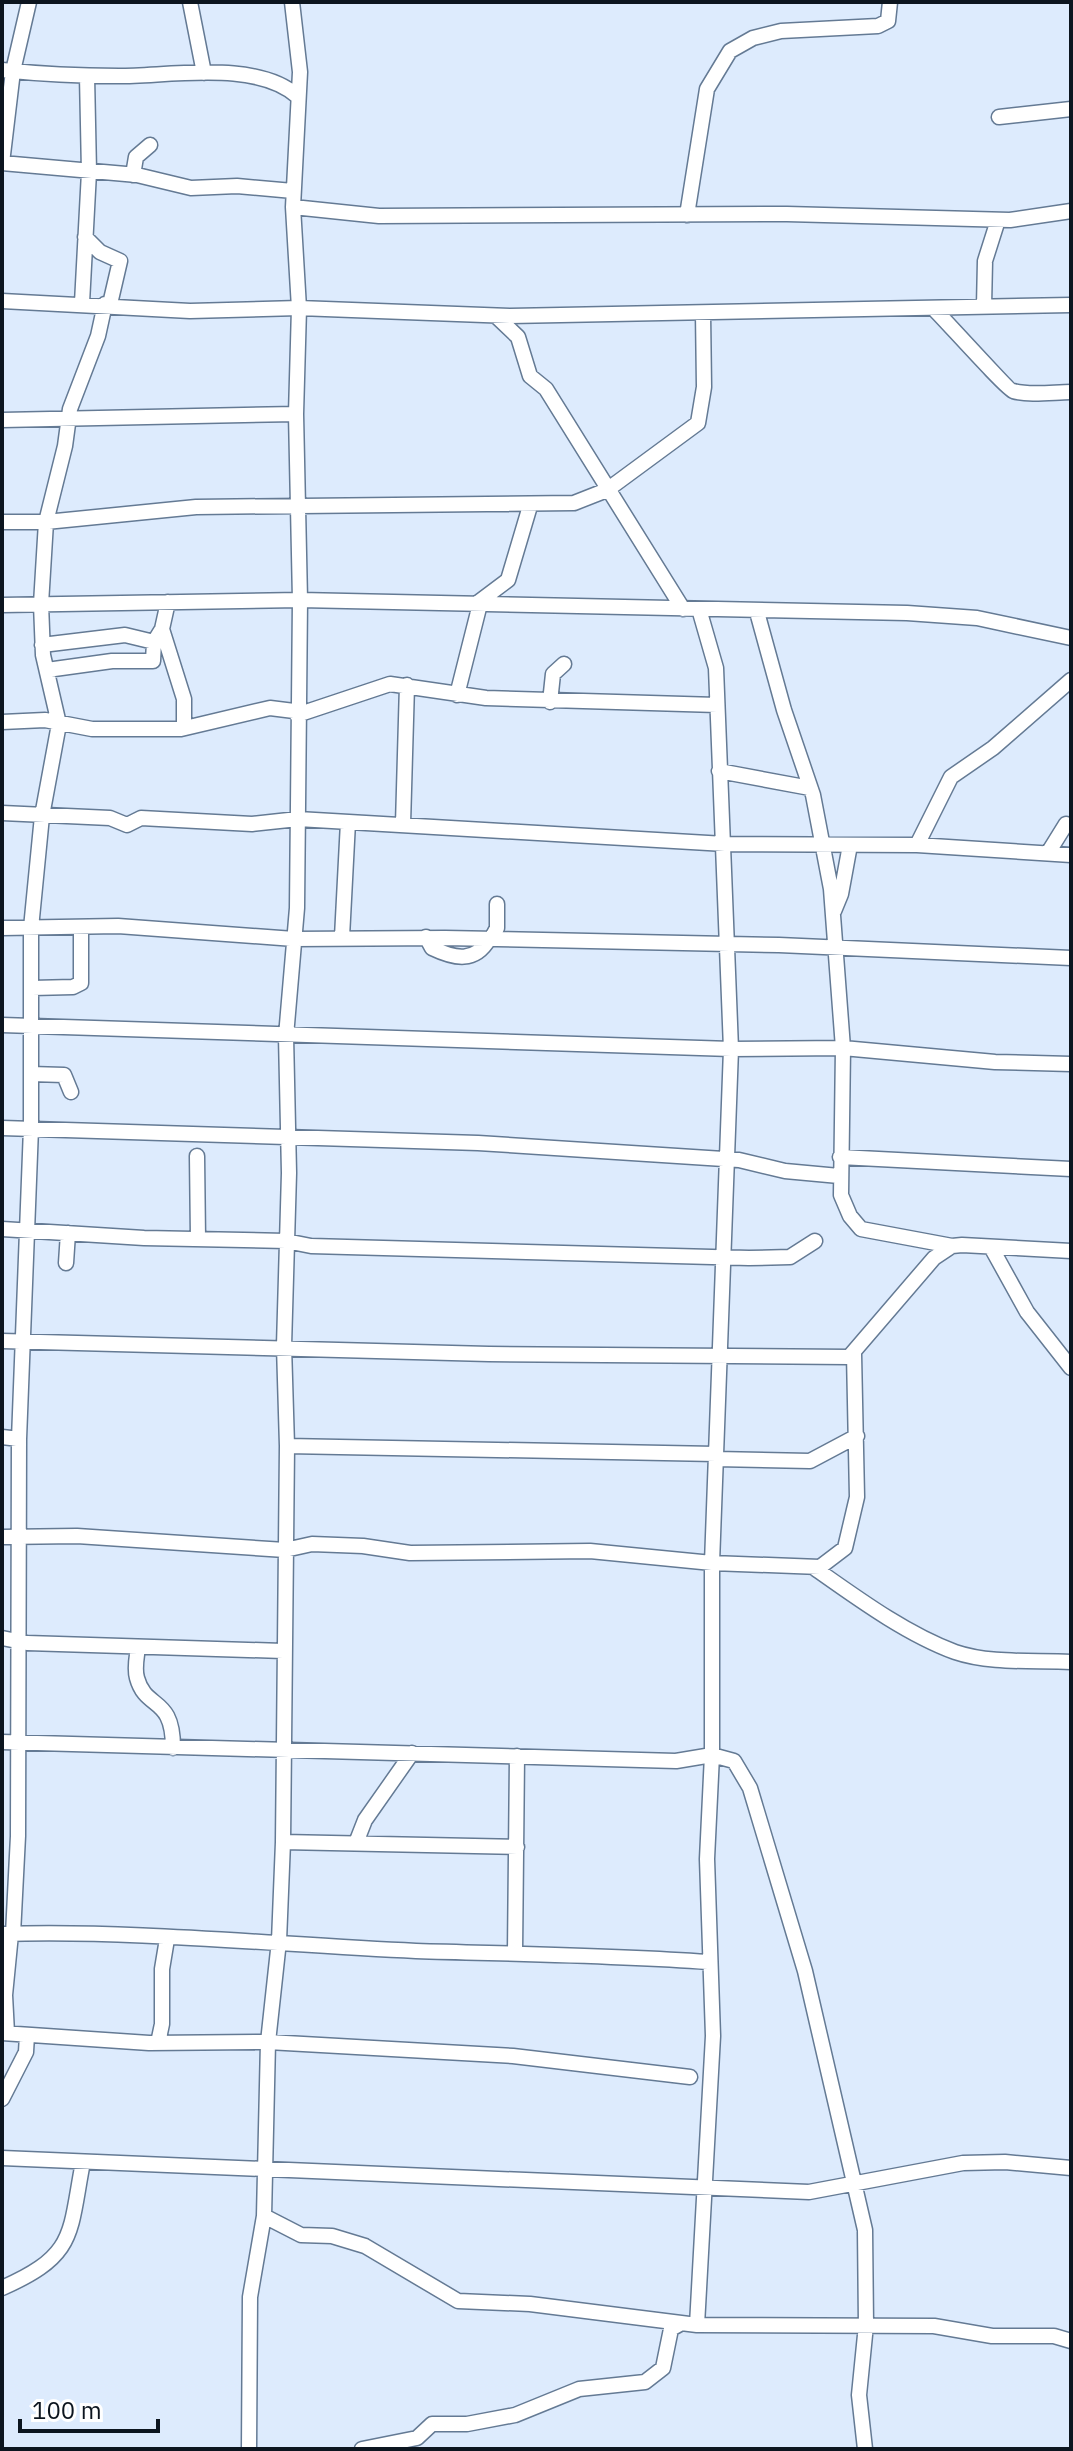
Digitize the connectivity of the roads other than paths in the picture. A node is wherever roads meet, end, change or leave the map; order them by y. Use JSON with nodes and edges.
{"nodes":[{"id":1,"x":29,"y":2,"type":"edge"},
{"id":2,"x":190,"y":2,"type":"edge"},
{"id":3,"x":292,"y":2,"type":"edge"},
{"id":4,"x":890,"y":2,"type":"edge"},
{"id":5,"x":7,"y":70,"type":"edge"},
{"id":6,"x":204,"y":73,"type":"junction"},
{"id":7,"x":87,"y":76,"type":"junction"},
{"id":8,"x":297,"y":96,"type":"junction"},
{"id":9,"x":1071,"y":109,"type":"edge"},
{"id":10,"x":999,"y":117,"type":"dead end"},
{"id":11,"x":150,"y":145,"type":"dead end"},
{"id":12,"x":2,"y":163,"type":"edge"},
{"id":13,"x":89,"y":172,"type":"junction"},
{"id":14,"x":133,"y":175,"type":"junction"},
{"id":15,"x":293,"y":191,"type":"junction"},
{"id":16,"x":293,"y":207,"type":"junction"},
{"id":17,"x":1071,"y":211,"type":"edge"},
{"id":18,"x":687,"y":215,"type":"junction"},
{"id":19,"x":998,"y":220,"type":"junction"},
{"id":20,"x":85,"y":237,"type":"junction"},
{"id":21,"x":2,"y":301,"type":"edge"},
{"id":22,"x":82,"y":303,"type":"junction"},
{"id":23,"x":107,"y":304,"type":"junction"},
{"id":24,"x":1071,"y":305,"type":"edge"},
{"id":25,"x":984,"y":306,"type":"junction"},
{"id":26,"x":299,"y":308,"type":"junction"},
{"id":27,"x":934,"y":309,"type":"junction"},
{"id":28,"x":703,"y":313,"type":"junction"},
{"id":29,"x":496,"y":316,"type":"junction"},
{"id":30,"x":1071,"y":392,"type":"edge"},
{"id":31,"x":296,"y":414,"type":"junction"},
{"id":32,"x":2,"y":420,"type":"edge"},
{"id":33,"x":69,"y":421,"type":"junction"},
{"id":34,"x":607,"y":490,"type":"junction"},
{"id":35,"x":300,"y":505,"type":"junction"},
{"id":36,"x":530,"y":506,"type":"junction"},
{"id":37,"x":2,"y":522,"type":"edge"},
{"id":38,"x":46,"y":522,"type":"junction"},
{"id":39,"x":300,"y":600,"type":"junction"},
{"id":40,"x":168,"y":602,"type":"junction"},
{"id":41,"x":41,"y":604,"type":"junction"},
{"id":42,"x":478,"y":604,"type":"junction"},
{"id":43,"x":2,"y":605,"type":"edge"},
{"id":44,"x":691,"y":609,"type":"junction"},
{"id":45,"x":757,"y":612,"type":"junction"},
{"id":46,"x":158,"y":635,"type":"junction"},
{"id":47,"x":1071,"y":638,"type":"edge"},
{"id":48,"x":42,"y":645,"type":"junction"},
{"id":49,"x":564,"y":664,"type":"dead end"},
{"id":50,"x":47,"y":670,"type":"junction"},
{"id":51,"x":1071,"y":680,"type":"edge"},
{"id":52,"x":407,"y":685,"type":"junction"},
{"id":53,"x":457,"y":695,"type":"junction"},
{"id":54,"x":550,"y":702,"type":"junction"},
{"id":55,"x":717,"y":705,"type":"junction"},
{"id":56,"x":297,"y":715,"type":"junction"},
{"id":57,"x":2,"y":722,"type":"edge"},
{"id":58,"x":59,"y":724,"type":"junction"},
{"id":59,"x":184,"y":728,"type":"junction"},
{"id":60,"x":719,"y":771,"type":"junction"},
{"id":61,"x":810,"y":788,"type":"junction"},
{"id":62,"x":2,"y":813,"type":"edge"},
{"id":63,"x":42,"y":816,"type":"junction"},
{"id":64,"x":298,"y":819,"type":"junction"},
{"id":65,"x":348,"y":822,"type":"junction"},
{"id":66,"x":403,"y":824,"type":"junction"},
{"id":67,"x":1066,"y":824,"type":"dead end"},
{"id":68,"x":725,"y":844,"type":"junction"},
{"id":69,"x":823,"y":845,"type":"junction"},
{"id":70,"x":850,"y":845,"type":"junction"},
{"id":71,"x":917,"y":845,"type":"junction"},
{"id":72,"x":1048,"y":853,"type":"junction"},
{"id":73,"x":1071,"y":855,"type":"edge"},
{"id":74,"x":497,"y":904,"type":"dead end"},
{"id":75,"x":831,"y":917,"type":"junction"},
{"id":76,"x":81,"y":927,"type":"junction"},
{"id":77,"x":2,"y":928,"type":"edge"},
{"id":78,"x":31,"y":928,"type":"junction"},
{"id":79,"x":342,"y":937,"type":"junction"},
{"id":80,"x":294,"y":939,"type":"junction"},
{"id":81,"x":490,"y":939,"type":"junction"},
{"id":82,"x":727,"y":944,"type":"junction"},
{"id":83,"x":834,"y":946,"type":"junction"},
{"id":84,"x":1071,"y":958,"type":"edge"},
{"id":85,"x":32,"y":988,"type":"junction"},
{"id":86,"x":2,"y":1025,"type":"edge"},
{"id":87,"x":32,"y":1026,"type":"junction"},
{"id":88,"x":286,"y":1036,"type":"junction"},
{"id":89,"x":843,"y":1048,"type":"junction"},
{"id":90,"x":731,"y":1049,"type":"junction"},
{"id":91,"x":1071,"y":1064,"type":"edge"},
{"id":92,"x":31,"y":1074,"type":"junction"},
{"id":93,"x":71,"y":1092,"type":"dead end"},
{"id":94,"x":2,"y":1128,"type":"edge"},
{"id":95,"x":31,"y":1128,"type":"junction"},
{"id":96,"x":289,"y":1139,"type":"junction"},
{"id":97,"x":197,"y":1156,"type":"dead end"},
{"id":98,"x":840,"y":1157,"type":"junction"},
{"id":99,"x":725,"y":1159,"type":"junction"},
{"id":100,"x":1071,"y":1169,"type":"edge"},
{"id":101,"x":839,"y":1176,"type":"junction"},
{"id":102,"x":2,"y":1229,"type":"edge"},
{"id":103,"x":25,"y":1230,"type":"junction"},
{"id":104,"x":68,"y":1233,"type":"junction"},
{"id":105,"x":198,"y":1239,"type":"junction"},
{"id":106,"x":286,"y":1241,"type":"junction"},
{"id":107,"x":815,"y":1241,"type":"dead end"},
{"id":108,"x":952,"y":1246,"type":"junction"},
{"id":109,"x":991,"y":1247,"type":"junction"},
{"id":110,"x":1071,"y":1251,"type":"edge"},
{"id":111,"x":721,"y":1258,"type":"junction"},
{"id":112,"x":66,"y":1263,"type":"dead end"},
{"id":113,"x":2,"y":1341,"type":"edge"},
{"id":114,"x":22,"y":1341,"type":"junction"},
{"id":115,"x":284,"y":1346,"type":"junction"},
{"id":116,"x":854,"y":1354,"type":"junction"},
{"id":117,"x":721,"y":1355,"type":"junction"},
{"id":118,"x":1071,"y":1368,"type":"edge"},
{"id":119,"x":857,"y":1436,"type":"junction"},
{"id":120,"x":2,"y":1437,"type":"edge"},
{"id":121,"x":19,"y":1439,"type":"junction"},
{"id":122,"x":287,"y":1446,"type":"junction"},
{"id":123,"x":716,"y":1457,"type":"junction"},
{"id":124,"x":2,"y":1537,"type":"edge"},
{"id":125,"x":18,"y":1537,"type":"junction"},
{"id":126,"x":285,"y":1550,"type":"junction"},
{"id":127,"x":712,"y":1563,"type":"junction"},
{"id":128,"x":813,"y":1567,"type":"junction"},
{"id":129,"x":10,"y":1640,"type":"edge"},
{"id":130,"x":138,"y":1647,"type":"junction"},
{"id":131,"x":283,"y":1651,"type":"junction"},
{"id":132,"x":1071,"y":1662,"type":"edge"},
{"id":133,"x":9,"y":1742,"type":"edge"},
{"id":134,"x":173,"y":1748,"type":"junction"},
{"id":135,"x":282,"y":1748,"type":"junction"},
{"id":136,"x":412,"y":1753,"type":"junction"},
{"id":137,"x":712,"y":1755,"type":"junction"},
{"id":138,"x":517,"y":1756,"type":"junction"},
{"id":139,"x":283,"y":1842,"type":"junction"},
{"id":140,"x":356,"y":1843,"type":"junction"},
{"id":141,"x":517,"y":1847,"type":"junction"},
{"id":142,"x":9,"y":1934,"type":"edge"},
{"id":143,"x":167,"y":1939,"type":"junction"},
{"id":144,"x":279,"y":1941,"type":"junction"},
{"id":145,"x":515,"y":1952,"type":"junction"},
{"id":146,"x":708,"y":1962,"type":"junction"},
{"id":147,"x":5,"y":2033,"type":"edge"},
{"id":148,"x":27,"y":2035,"type":"junction"},
{"id":149,"x":268,"y":2042,"type":"junction"},
{"id":150,"x":158,"y":2043,"type":"junction"},
{"id":151,"x":690,"y":2077,"type":"dead end"},
{"id":152,"x":2,"y":2099,"type":"edge"},
{"id":153,"x":2,"y":2158,"type":"edge"},
{"id":154,"x":83,"y":2162,"type":"junction"},
{"id":155,"x":1071,"y":2168,"type":"edge"},
{"id":156,"x":267,"y":2169,"type":"junction"},
{"id":157,"x":852,"y":2185,"type":"junction"},
{"id":158,"x":703,"y":2189,"type":"junction"},
{"id":159,"x":264,"y":2216,"type":"junction"},
{"id":160,"x":2,"y":2288,"type":"edge"},
{"id":161,"x":680,"y":2324,"type":"junction"},
{"id":162,"x":697,"y":2325,"type":"junction"},
{"id":163,"x":866,"y":2325,"type":"junction"},
{"id":164,"x":1071,"y":2341,"type":"edge"},
{"id":165,"x":249,"y":2449,"type":"edge"},
{"id":166,"x":362,"y":2449,"type":"edge"},
{"id":167,"x":865,"y":2449,"type":"edge"}],
"edges":[{"from":1,"to":5,"type":"street"},
{"from":2,"to":6,"type":"street"},
{"from":3,"to":8,"type":"street"},
{"from":4,"to":18,"type":"street"},
{"from":5,"to":7,"type":"street"},
{"from":5,"to":12,"type":"street"},
{"from":6,"to":7,"type":"street"},
{"from":6,"to":8,"type":"street"},
{"from":7,"to":13,"type":"street"},
{"from":8,"to":15,"type":"street"},
{"from":9,"to":10,"type":"street"},
{"from":11,"to":14,"type":"street"},
{"from":12,"to":13,"type":"street"},
{"from":13,"to":14,"type":"street"},
{"from":13,"to":20,"type":"street"},
{"from":14,"to":15,"type":"street"},
{"from":15,"to":16,"type":"street"},
{"from":16,"to":18,"type":"street"},
{"from":16,"to":26,"type":"street"},
{"from":17,"to":19,"type":"street"},
{"from":18,"to":19,"type":"street"},
{"from":19,"to":25,"type":"street"},
{"from":20,"to":22,"type":"street"},
{"from":20,"to":23,"type":"street"},
{"from":21,"to":22,"type":"street"},
{"from":22,"to":23,"type":"street"},
{"from":23,"to":26,"type":"street"},
{"from":23,"to":33,"type":"street"},
{"from":24,"to":25,"type":"street"},
{"from":25,"to":27,"type":"street"},
{"from":26,"to":29,"type":"street"},
{"from":26,"to":31,"type":"street"},
{"from":27,"to":28,"type":"street"},
{"from":27,"to":30,"type":"street"},
{"from":28,"to":29,"type":"street"},
{"from":28,"to":34,"type":"street"},
{"from":29,"to":34,"type":"street"},
{"from":31,"to":33,"type":"street"},
{"from":31,"to":35,"type":"street"},
{"from":32,"to":33,"type":"street"},
{"from":33,"to":38,"type":"street"},
{"from":34,"to":36,"type":"street"},
{"from":34,"to":44,"type":"street"},
{"from":35,"to":36,"type":"street"},
{"from":35,"to":38,"type":"street"},
{"from":35,"to":39,"type":"street"},
{"from":36,"to":42,"type":"street"},
{"from":37,"to":38,"type":"street"},
{"from":38,"to":41,"type":"street"},
{"from":39,"to":40,"type":"street"},
{"from":39,"to":42,"type":"street"},
{"from":39,"to":56,"type":"street"},
{"from":40,"to":41,"type":"street"},
{"from":40,"to":46,"type":"street"},
{"from":41,"to":43,"type":"street"},
{"from":41,"to":48,"type":"street"},
{"from":42,"to":44,"type":"street"},
{"from":42,"to":53,"type":"street"},
{"from":44,"to":45,"type":"street"},
{"from":44,"to":55,"type":"street"},
{"from":45,"to":47,"type":"street"},
{"from":45,"to":61,"type":"street"},
{"from":46,"to":48,"type":"street"},
{"from":46,"to":50,"type":"street"},
{"from":46,"to":59,"type":"street"},
{"from":48,"to":50,"type":"street"},
{"from":49,"to":54,"type":"street"},
{"from":50,"to":58,"type":"street"},
{"from":51,"to":71,"type":"street"},
{"from":52,"to":53,"type":"street"},
{"from":52,"to":56,"type":"street"},
{"from":52,"to":66,"type":"street"},
{"from":53,"to":54,"type":"street"},
{"from":54,"to":55,"type":"street"},
{"from":55,"to":60,"type":"street"},
{"from":56,"to":59,"type":"street"},
{"from":56,"to":64,"type":"street"},
{"from":57,"to":58,"type":"street"},
{"from":58,"to":59,"type":"street"},
{"from":58,"to":63,"type":"street"},
{"from":60,"to":61,"type":"street"},
{"from":60,"to":68,"type":"street"},
{"from":61,"to":69,"type":"street"},
{"from":62,"to":63,"type":"street"},
{"from":63,"to":64,"type":"street"},
{"from":63,"to":78,"type":"street"},
{"from":64,"to":65,"type":"street"},
{"from":64,"to":80,"type":"street"},
{"from":65,"to":66,"type":"street"},
{"from":65,"to":79,"type":"street"},
{"from":66,"to":68,"type":"street"},
{"from":67,"to":72,"type":"street"},
{"from":68,"to":69,"type":"street"},
{"from":68,"to":82,"type":"street"},
{"from":69,"to":70,"type":"street"},
{"from":69,"to":75,"type":"street"},
{"from":70,"to":71,"type":"street"},
{"from":70,"to":75,"type":"street"},
{"from":71,"to":72,"type":"street"},
{"from":72,"to":73,"type":"street"},
{"from":74,"to":81,"type":"street"},
{"from":75,"to":83,"type":"street"},
{"from":76,"to":78,"type":"street"},
{"from":76,"to":80,"type":"street"},
{"from":76,"to":85,"type":"street"},
{"from":77,"to":78,"type":"street"},
{"from":78,"to":85,"type":"street"},
{"from":79,"to":80,"type":"street"},
{"from":79,"to":81,"type":"street"},
{"from":80,"to":88,"type":"street"},
{"from":81,"to":82,"type":"street"},
{"from":82,"to":83,"type":"street"},
{"from":82,"to":90,"type":"street"},
{"from":83,"to":84,"type":"street"},
{"from":83,"to":89,"type":"street"},
{"from":85,"to":87,"type":"street"},
{"from":86,"to":87,"type":"street"},
{"from":87,"to":88,"type":"street"},
{"from":87,"to":92,"type":"street"},
{"from":88,"to":90,"type":"street"},
{"from":88,"to":96,"type":"street"},
{"from":89,"to":90,"type":"street"},
{"from":89,"to":91,"type":"street"},
{"from":89,"to":98,"type":"street"},
{"from":90,"to":99,"type":"street"},
{"from":92,"to":93,"type":"street"},
{"from":92,"to":95,"type":"street"},
{"from":94,"to":95,"type":"street"},
{"from":95,"to":96,"type":"street"},
{"from":95,"to":103,"type":"street"},
{"from":96,"to":99,"type":"street"},
{"from":96,"to":106,"type":"street"},
{"from":97,"to":105,"type":"street"},
{"from":98,"to":100,"type":"street"},
{"from":98,"to":101,"type":"street"},
{"from":99,"to":101,"type":"street"},
{"from":99,"to":111,"type":"street"},
{"from":101,"to":108,"type":"street"},
{"from":102,"to":103,"type":"street"},
{"from":103,"to":104,"type":"street"},
{"from":103,"to":114,"type":"street"},
{"from":104,"to":105,"type":"street"},
{"from":104,"to":112,"type":"street"},
{"from":105,"to":106,"type":"street"},
{"from":106,"to":111,"type":"street"},
{"from":106,"to":115,"type":"street"},
{"from":107,"to":111,"type":"street"},
{"from":108,"to":109,"type":"street"},
{"from":108,"to":116,"type":"street"},
{"from":109,"to":110,"type":"street"},
{"from":109,"to":118,"type":"street"},
{"from":111,"to":117,"type":"street"},
{"from":113,"to":114,"type":"street"},
{"from":114,"to":115,"type":"street"},
{"from":114,"to":121,"type":"street"},
{"from":115,"to":117,"type":"street"},
{"from":115,"to":122,"type":"street"},
{"from":116,"to":117,"type":"street"},
{"from":116,"to":119,"type":"street"},
{"from":117,"to":123,"type":"street"},
{"from":119,"to":123,"type":"street"},
{"from":119,"to":128,"type":"street"},
{"from":120,"to":121,"type":"street"},
{"from":121,"to":125,"type":"street"},
{"from":122,"to":123,"type":"street"},
{"from":122,"to":126,"type":"street"},
{"from":123,"to":127,"type":"street"},
{"from":124,"to":125,"type":"street"},
{"from":125,"to":126,"type":"street"},
{"from":125,"to":129,"type":"street"},
{"from":126,"to":127,"type":"street"},
{"from":126,"to":131,"type":"street"},
{"from":127,"to":128,"type":"street"},
{"from":127,"to":137,"type":"street"},
{"from":128,"to":132,"type":"street"},
{"from":129,"to":130,"type":"street"},
{"from":129,"to":133,"type":"street"},
{"from":130,"to":131,"type":"street"},
{"from":130,"to":134,"type":"street"},
{"from":131,"to":135,"type":"street"},
{"from":133,"to":134,"type":"street"},
{"from":133,"to":142,"type":"street"},
{"from":134,"to":135,"type":"street"},
{"from":135,"to":136,"type":"street"},
{"from":135,"to":139,"type":"street"},
{"from":136,"to":138,"type":"street"},
{"from":136,"to":140,"type":"street"},
{"from":137,"to":138,"type":"street"},
{"from":137,"to":146,"type":"street"},
{"from":137,"to":157,"type":"street"},
{"from":138,"to":141,"type":"street"},
{"from":139,"to":140,"type":"street"},
{"from":139,"to":144,"type":"street"},
{"from":140,"to":141,"type":"street"},
{"from":141,"to":145,"type":"street"},
{"from":142,"to":143,"type":"street"},
{"from":142,"to":147,"type":"street"},
{"from":143,"to":144,"type":"street"},
{"from":143,"to":150,"type":"street"},
{"from":144,"to":145,"type":"street"},
{"from":144,"to":149,"type":"street"},
{"from":145,"to":146,"type":"street"},
{"from":146,"to":158,"type":"street"},
{"from":147,"to":148,"type":"street"},
{"from":148,"to":150,"type":"street"},
{"from":148,"to":152,"type":"street"},
{"from":149,"to":150,"type":"street"},
{"from":149,"to":151,"type":"street"},
{"from":149,"to":156,"type":"street"},
{"from":153,"to":154,"type":"street"},
{"from":154,"to":156,"type":"street"},
{"from":154,"to":160,"type":"street"},
{"from":155,"to":157,"type":"street"},
{"from":156,"to":158,"type":"street"},
{"from":156,"to":159,"type":"street"},
{"from":157,"to":158,"type":"street"},
{"from":157,"to":163,"type":"street"},
{"from":158,"to":162,"type":"street"},
{"from":159,"to":161,"type":"street"},
{"from":159,"to":165,"type":"street"},
{"from":161,"to":162,"type":"street"},
{"from":161,"to":166,"type":"street"},
{"from":162,"to":163,"type":"street"},
{"from":163,"to":164,"type":"street"},
{"from":163,"to":167,"type":"street"}]}
